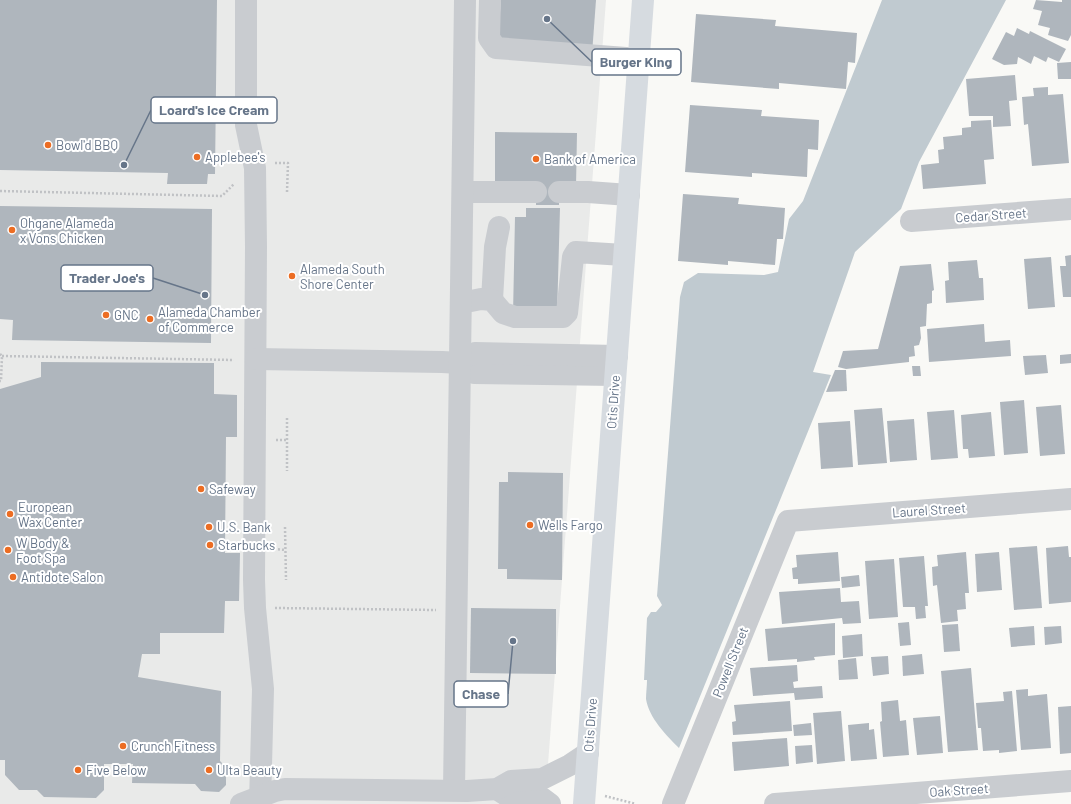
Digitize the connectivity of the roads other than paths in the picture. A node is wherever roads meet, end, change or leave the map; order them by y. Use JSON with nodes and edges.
{"nodes":[{"id":1,"x":246,"y":0,"type":"edge"},
{"id":2,"x":465,"y":0,"type":"edge"},
{"id":3,"x":490,"y":0,"type":"edge"},
{"id":4,"x":643,"y":0,"type":"edge"},
{"id":5,"x":638,"y":59,"type":"junction"},
{"id":6,"x":463,"y":192,"type":"junction"},
{"id":7,"x":536,"y":192,"type":"dead end"},
{"id":8,"x":559,"y":192,"type":"dead end"},
{"id":9,"x":629,"y":195,"type":"junction"},
{"id":10,"x":1071,"y":209,"type":"edge"},
{"id":11,"x":911,"y":221,"type":"dead end"},
{"id":12,"x":499,"y":226,"type":"dead end"},
{"id":13,"x":495,"y":247,"type":"junction"},
{"id":14,"x":462,"y":248,"type":"junction"},
{"id":15,"x":624,"y":255,"type":"junction"},
{"id":16,"x":492,"y":300,"type":"junction"},
{"id":17,"x":461,"y":303,"type":"junction"},
{"id":18,"x":256,"y":359,"type":"junction"},
{"id":19,"x":460,"y":363,"type":"junction"},
{"id":20,"x":616,"y":365,"type":"junction"},
{"id":21,"x":1071,"y":499,"type":"edge"},
{"id":22,"x":788,"y":521,"type":"joint"},
{"id":23,"x":588,"y":753,"type":"junction"},
{"id":24,"x":1071,"y":781,"type":"edge"},
{"id":25,"x":497,"y":789,"type":"junction"},
{"id":26,"x":454,"y":790,"type":"junction"},
{"id":27,"x":303,"y":796,"type":"edge"},
{"id":28,"x":585,"y":798,"type":"edge"},
{"id":29,"x":254,"y":802,"type":"edge"},
{"id":30,"x":550,"y":804,"type":"edge"},
{"id":31,"x":672,"y":804,"type":"edge"},
{"id":32,"x":775,"y":804,"type":"edge"}],
"edges":[{"from":1,"to":18,"type":"street"},
{"from":2,"to":6,"type":"street"},
{"from":3,"to":5,"type":"street"},
{"from":4,"to":5,"type":"main road","name":"Otis Drive"},
{"from":5,"to":9,"type":"main road","name":"Otis Drive"},
{"from":6,"to":7,"type":"street"},
{"from":6,"to":14,"type":"street"},
{"from":8,"to":9,"type":"street"},
{"from":9,"to":15,"type":"main road","name":"Otis Drive"},
{"from":10,"to":11,"type":"street","name":"Cedar Street"},
{"from":12,"to":13,"type":"street"},
{"from":13,"to":14,"type":"street"},
{"from":13,"to":16,"type":"street"},
{"from":14,"to":17,"type":"street"},
{"from":15,"to":16,"type":"street"},
{"from":15,"to":20,"type":"main road","name":"Otis Drive"},
{"from":16,"to":17,"type":"street"},
{"from":17,"to":19,"type":"street"},
{"from":18,"to":19,"type":"street"},
{"from":18,"to":29,"type":"street"},
{"from":19,"to":20,"type":"street"},
{"from":19,"to":26,"type":"street"},
{"from":20,"to":23,"type":"main road","name":"Otis Drive"},
{"from":21,"to":22,"type":"street","name":"Laurel Street"},
{"from":22,"to":31,"type":"street","name":"Powell Street"},
{"from":23,"to":25,"type":"street"},
{"from":23,"to":28,"type":"main road","name":"Otis Drive"},
{"from":24,"to":32,"type":"street","name":"Oak Street"},
{"from":25,"to":26,"type":"street"},
{"from":25,"to":30,"type":"street"},
{"from":26,"to":27,"type":"street"},
{"from":27,"to":29,"type":"street"}]}
